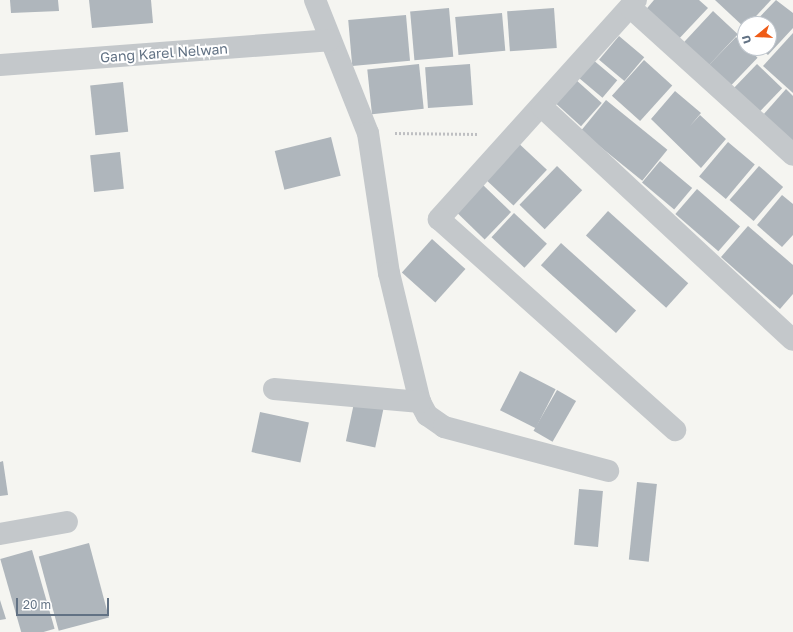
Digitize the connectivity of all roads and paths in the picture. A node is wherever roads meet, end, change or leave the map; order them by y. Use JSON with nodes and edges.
{"nodes":[{"id":1,"x":315,"y":0,"type":"edge"},
{"id":2,"x":633,"y":4,"type":"edge"},
{"id":3,"x":329,"y":40,"type":"junction"},
{"id":4,"x":0,"y":65,"type":"edge"},
{"id":5,"x":542,"y":107,"type":"junction"},
{"id":6,"x":368,"y":132,"type":"junction"},
{"id":7,"x":514,"y":134,"type":"junction"},
{"id":8,"x":793,"y":155,"type":"edge"},
{"id":9,"x":793,"y":340,"type":"edge"},
{"id":10,"x":274,"y":389,"type":"dead end"},
{"id":11,"x":420,"y":402,"type":"junction"},
{"id":12,"x":675,"y":430,"type":"dead end"},
{"id":13,"x":608,"y":471,"type":"dead end"},
{"id":14,"x":67,"y":522,"type":"dead end"},
{"id":15,"x":0,"y":534,"type":"edge"}],
"edges":[{"from":1,"to":3,"type":"street"},
{"from":2,"to":5,"type":"street"},
{"from":2,"to":8,"type":"street"},
{"from":3,"to":4,"type":"street","name":"Gang Karel Nelwan"},
{"from":3,"to":6,"type":"street"},
{"from":5,"to":7,"type":"street"},
{"from":5,"to":9,"type":"street"},
{"from":6,"to":7,"type":"path"},
{"from":6,"to":11,"type":"street"},
{"from":7,"to":12,"type":"street"},
{"from":10,"to":11,"type":"street"},
{"from":11,"to":13,"type":"street"},
{"from":14,"to":15,"type":"street"}]}
